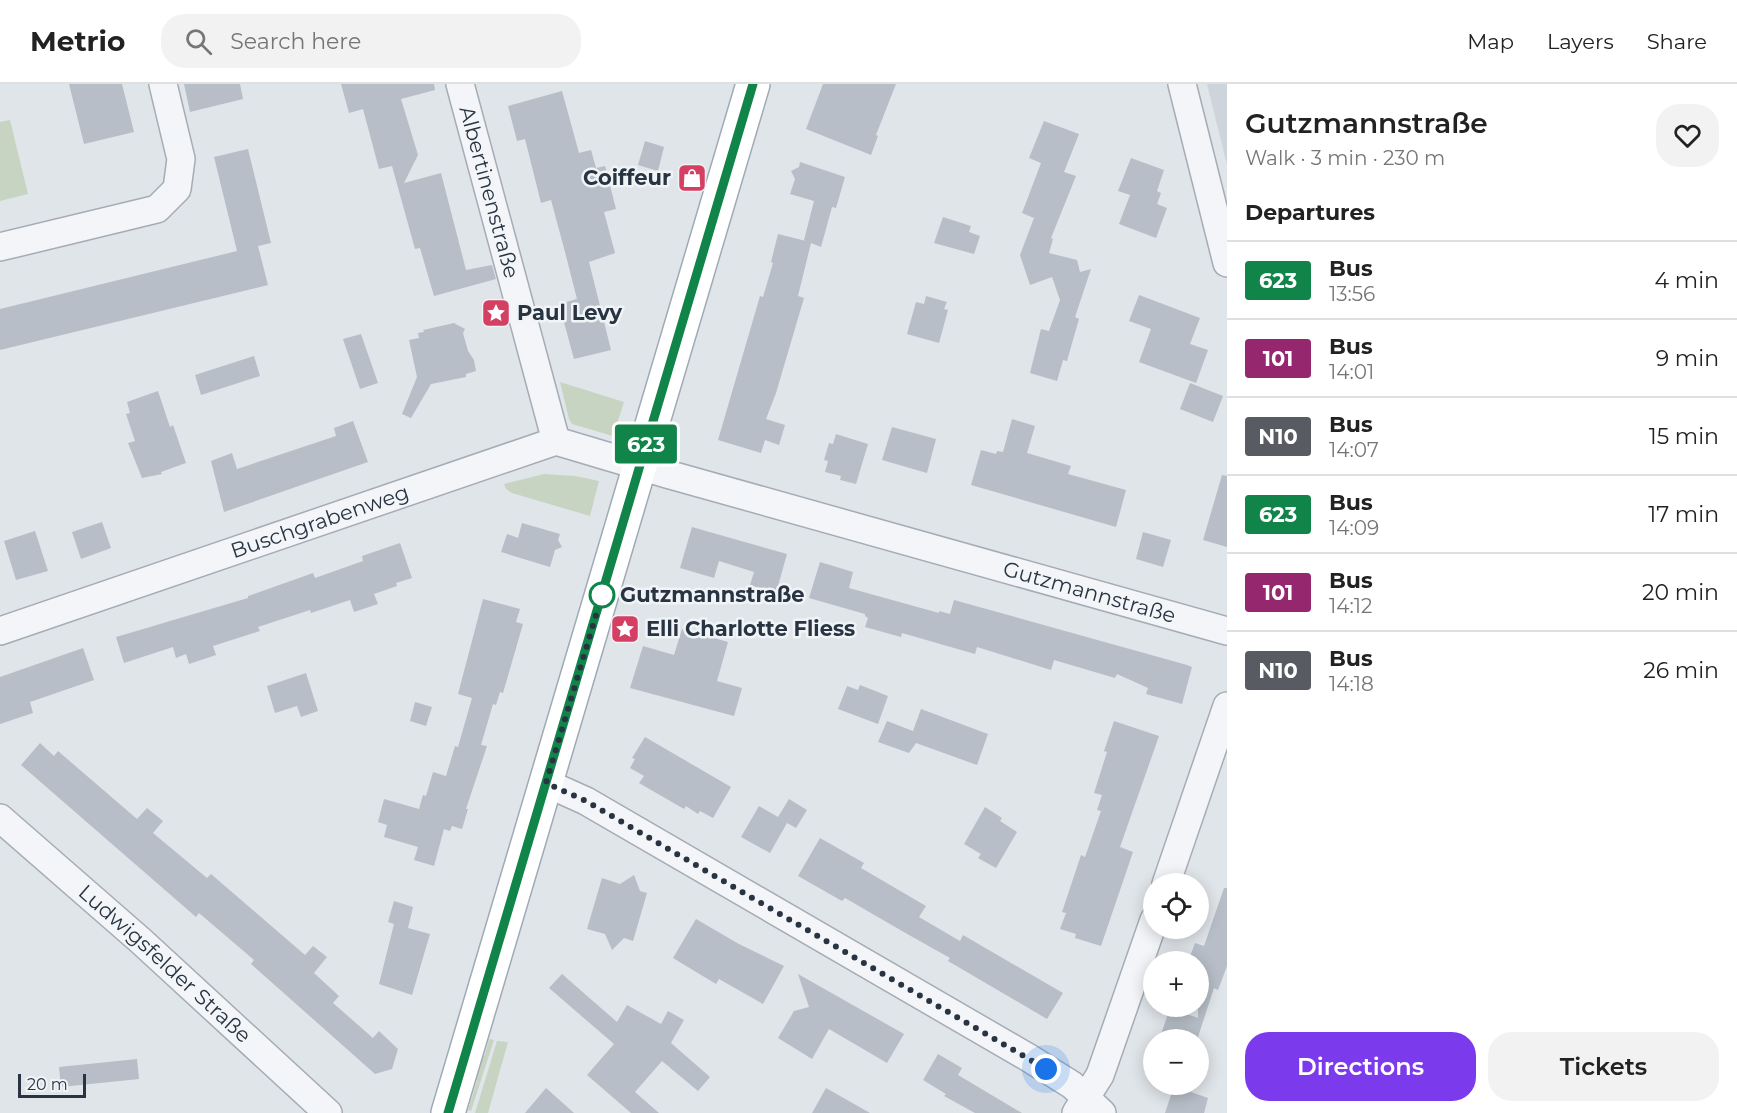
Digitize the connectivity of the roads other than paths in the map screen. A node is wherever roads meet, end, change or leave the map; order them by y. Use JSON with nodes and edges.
{"nodes":[{"id":1,"x":163,"y":84,"type":"edge"},
{"id":2,"x":460,"y":84,"type":"edge"},
{"id":3,"x":753,"y":84,"type":"edge"},
{"id":4,"x":1182,"y":84,"type":"edge"},
{"id":5,"x":0,"y":248,"type":"edge"},
{"id":6,"x":1227,"y":263,"type":"edge"},
{"id":7,"x":556,"y":441,"type":"junction"},
{"id":8,"x":640,"y":466,"type":"junction"},
{"id":9,"x":0,"y":631,"type":"edge"},
{"id":10,"x":1227,"y":631,"type":"edge"},
{"id":11,"x":1227,"y":706,"type":"edge"},
{"id":12,"x":546,"y":783,"type":"junction"},
{"id":13,"x":0,"y":818,"type":"edge"},
{"id":14,"x":1170,"y":873,"type":"edge"},
{"id":15,"x":1147,"y":939,"type":"edge"},
{"id":16,"x":1088,"y":1108,"type":"edge"},
{"id":17,"x":328,"y":1113,"type":"edge"},
{"id":18,"x":448,"y":1113,"type":"edge"}],
"edges":[{"from":1,"to":5,"type":"street"},
{"from":2,"to":7,"type":"street","name":"Albertinenstraße"},
{"from":3,"to":8,"type":"main road"},
{"from":4,"to":6,"type":"street"},
{"from":7,"to":8,"type":"street"},
{"from":7,"to":9,"type":"street","name":"Buschgrabenweg"},
{"from":8,"to":10,"type":"street","name":"Gutzmannstraße"},
{"from":8,"to":12,"type":"main road"},
{"from":11,"to":14,"type":"street"},
{"from":12,"to":16,"type":"street"},
{"from":12,"to":18,"type":"main road"},
{"from":13,"to":17,"type":"street","name":"Ludwigsfelder Straße"},
{"from":15,"to":16,"type":"street"}]}
